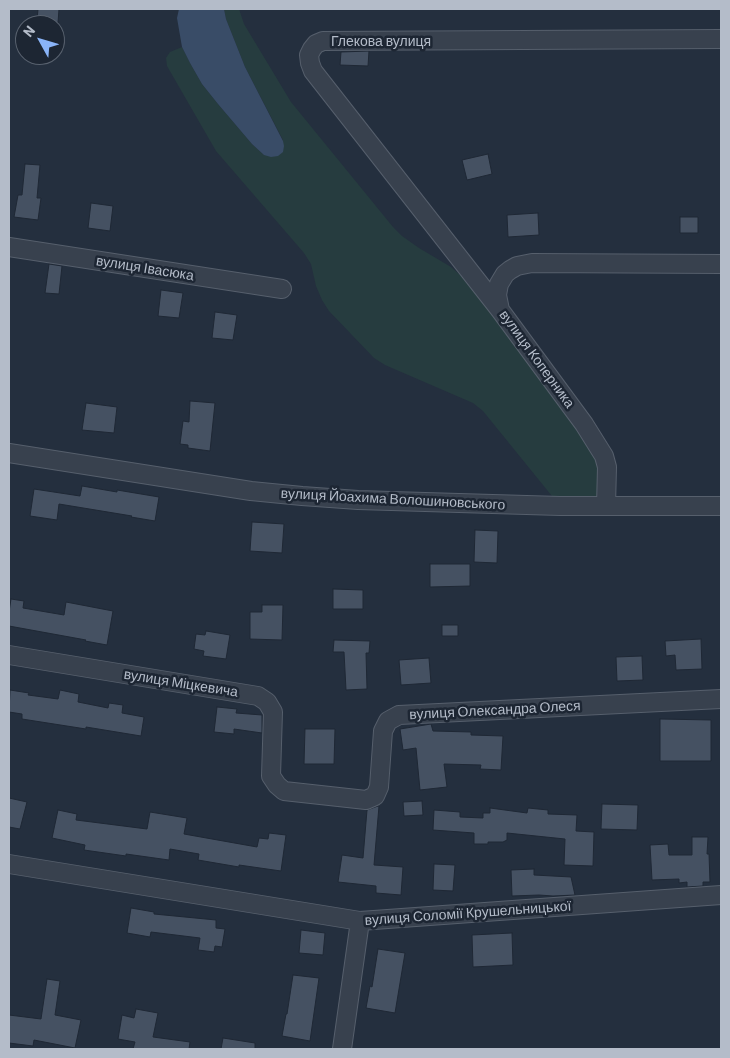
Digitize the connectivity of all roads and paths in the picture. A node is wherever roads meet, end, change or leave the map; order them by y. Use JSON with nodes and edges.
{"nodes":[{"id":1,"x":721,"y":39,"type":"edge"},
{"id":2,"x":9,"y":247,"type":"edge"},
{"id":3,"x":721,"y":264,"type":"edge"},
{"id":4,"x":282,"y":288,"type":"dead end"},
{"id":5,"x":500,"y":310,"type":"junction"},
{"id":6,"x":9,"y":453,"type":"edge"},
{"id":7,"x":606,"y":506,"type":"junction"},
{"id":8,"x":721,"y":506,"type":"edge"},
{"id":9,"x":9,"y":655,"type":"edge"},
{"id":10,"x":721,"y":699,"type":"edge"},
{"id":11,"x":277,"y":785,"type":"joint"},
{"id":12,"x":9,"y":864,"type":"edge"},
{"id":13,"x":721,"y":895,"type":"edge"},
{"id":14,"x":360,"y":920,"type":"junction"},
{"id":15,"x":342,"y":1049,"type":"edge"}],
"edges":[{"from":1,"to":5,"type":"street","name":"Глекова вулиця"},
{"from":2,"to":4,"type":"street","name":"вулиця Івасюка"},
{"from":3,"to":5,"type":"street","name":"вулиця Коперника"},
{"from":5,"to":7,"type":"street","name":"вулиця Коперника"},
{"from":6,"to":7,"type":"street","name":"вулиця Йоахима Волошиновського"},
{"from":7,"to":8,"type":"street","name":"вулиця Йоахима Волошиновського"},
{"from":9,"to":11,"type":"street","name":"вулиця Міцкевича"},
{"from":10,"to":11,"type":"street","name":"вулиця Олександра Олеся"},
{"from":12,"to":14,"type":"street","name":"вулиця Соломії Крушельницької"},
{"from":13,"to":14,"type":"street","name":"вулиця Соломії Крушельницької"},
{"from":14,"to":15,"type":"street"}]}
